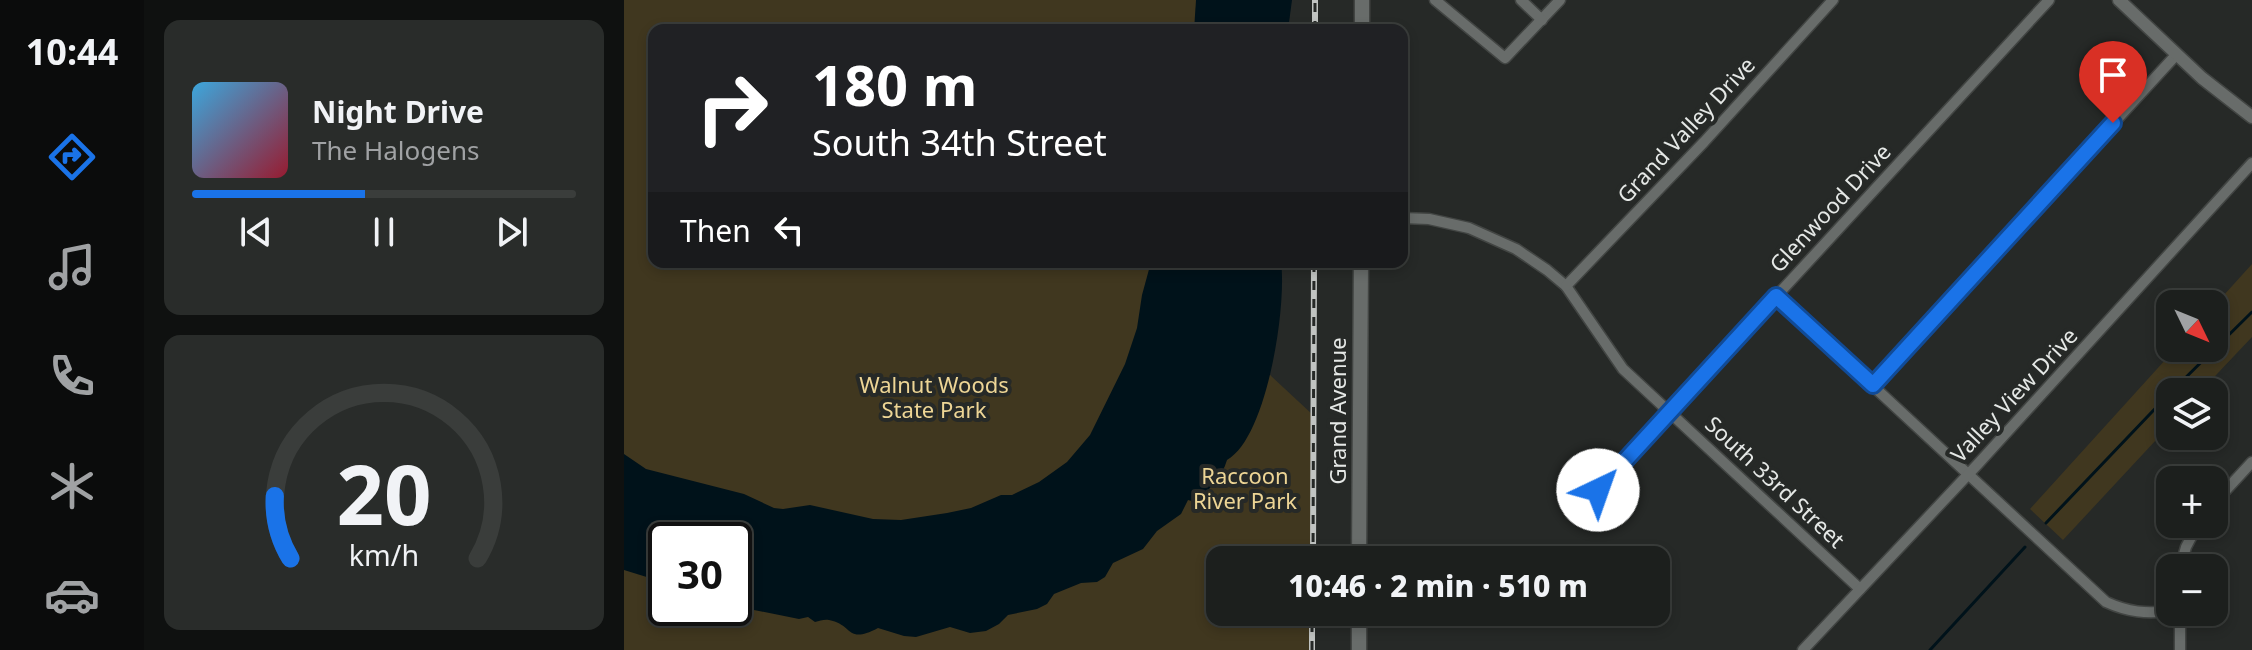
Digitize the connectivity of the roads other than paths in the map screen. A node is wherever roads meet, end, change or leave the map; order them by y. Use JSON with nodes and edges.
{"nodes":[{"id":1,"x":1362,"y":0,"type":"edge"},
{"id":2,"x":1435,"y":0,"type":"edge"},
{"id":3,"x":1521,"y":0,"type":"edge"},
{"id":4,"x":1560,"y":0,"type":"edge"},
{"id":5,"x":1833,"y":0,"type":"edge"},
{"id":6,"x":2049,"y":0,"type":"edge"},
{"id":7,"x":2119,"y":0,"type":"edge"},
{"id":8,"x":1542,"y":20,"type":"junction"},
{"id":9,"x":1362,"y":24,"type":"edge"},
{"id":10,"x":2176,"y":55,"type":"junction"},
{"id":11,"x":2252,"y":117,"type":"edge"},
{"id":12,"x":2252,"y":163,"type":"edge"},
{"id":13,"x":1408,"y":218,"type":"edge"},
{"id":14,"x":1361,"y":268,"type":"edge"},
{"id":15,"x":1566,"y":286,"type":"junction"},
{"id":16,"x":1776,"y":296,"type":"junction"},
{"id":17,"x":1873,"y":385,"type":"junction"},
{"id":18,"x":1669,"y":412,"type":"junction"},
{"id":19,"x":2252,"y":462,"type":"edge"},
{"id":20,"x":1968,"y":474,"type":"junction"},
{"id":21,"x":2228,"y":488,"type":"edge"},
{"id":22,"x":1576,"y":514,"type":"dead end"},
{"id":23,"x":1359,"y":546,"type":"edge"},
{"id":24,"x":1860,"y":589,"type":"junction"},
{"id":25,"x":2156,"y":612,"type":"edge"},
{"id":26,"x":1359,"y":626,"type":"edge"},
{"id":27,"x":2180,"y":626,"type":"edge"},
{"id":28,"x":1359,"y":650,"type":"edge"},
{"id":29,"x":1803,"y":650,"type":"edge"},
{"id":30,"x":2180,"y":650,"type":"edge"}],
"edges":[{"from":1,"to":9,"type":"main road"},
{"from":2,"to":8,"type":"street"},
{"from":3,"to":8,"type":"street"},
{"from":4,"to":8,"type":"street"},
{"from":5,"to":15,"type":"street","name":"Grand Valley Drive"},
{"from":6,"to":16,"type":"street","name":"Glenwood Drive"},
{"from":7,"to":10,"type":"street"},
{"from":10,"to":11,"type":"street"},
{"from":10,"to":17,"type":"street"},
{"from":12,"to":20,"type":"street","name":"Valley View Drive"},
{"from":13,"to":15,"type":"street","name":"South 33rd Street"},
{"from":14,"to":23,"type":"main road","name":"Grand Avenue"},
{"from":15,"to":18,"type":"street","name":"South 33rd Street"},
{"from":16,"to":17,"type":"street"},
{"from":16,"to":18,"type":"street","name":"Glenwood Drive"},
{"from":17,"to":20,"type":"street"},
{"from":18,"to":22,"type":"street","name":"Glenwood Drive"},
{"from":18,"to":24,"type":"street","name":"South 33rd Street"},
{"from":19,"to":21,"type":"street"},
{"from":20,"to":24,"type":"street","name":"Valley View Drive"},
{"from":20,"to":25,"type":"street"},
{"from":24,"to":29,"type":"street","name":"Valley View Drive"},
{"from":26,"to":28,"type":"main road"},
{"from":27,"to":30,"type":"street"}]}
